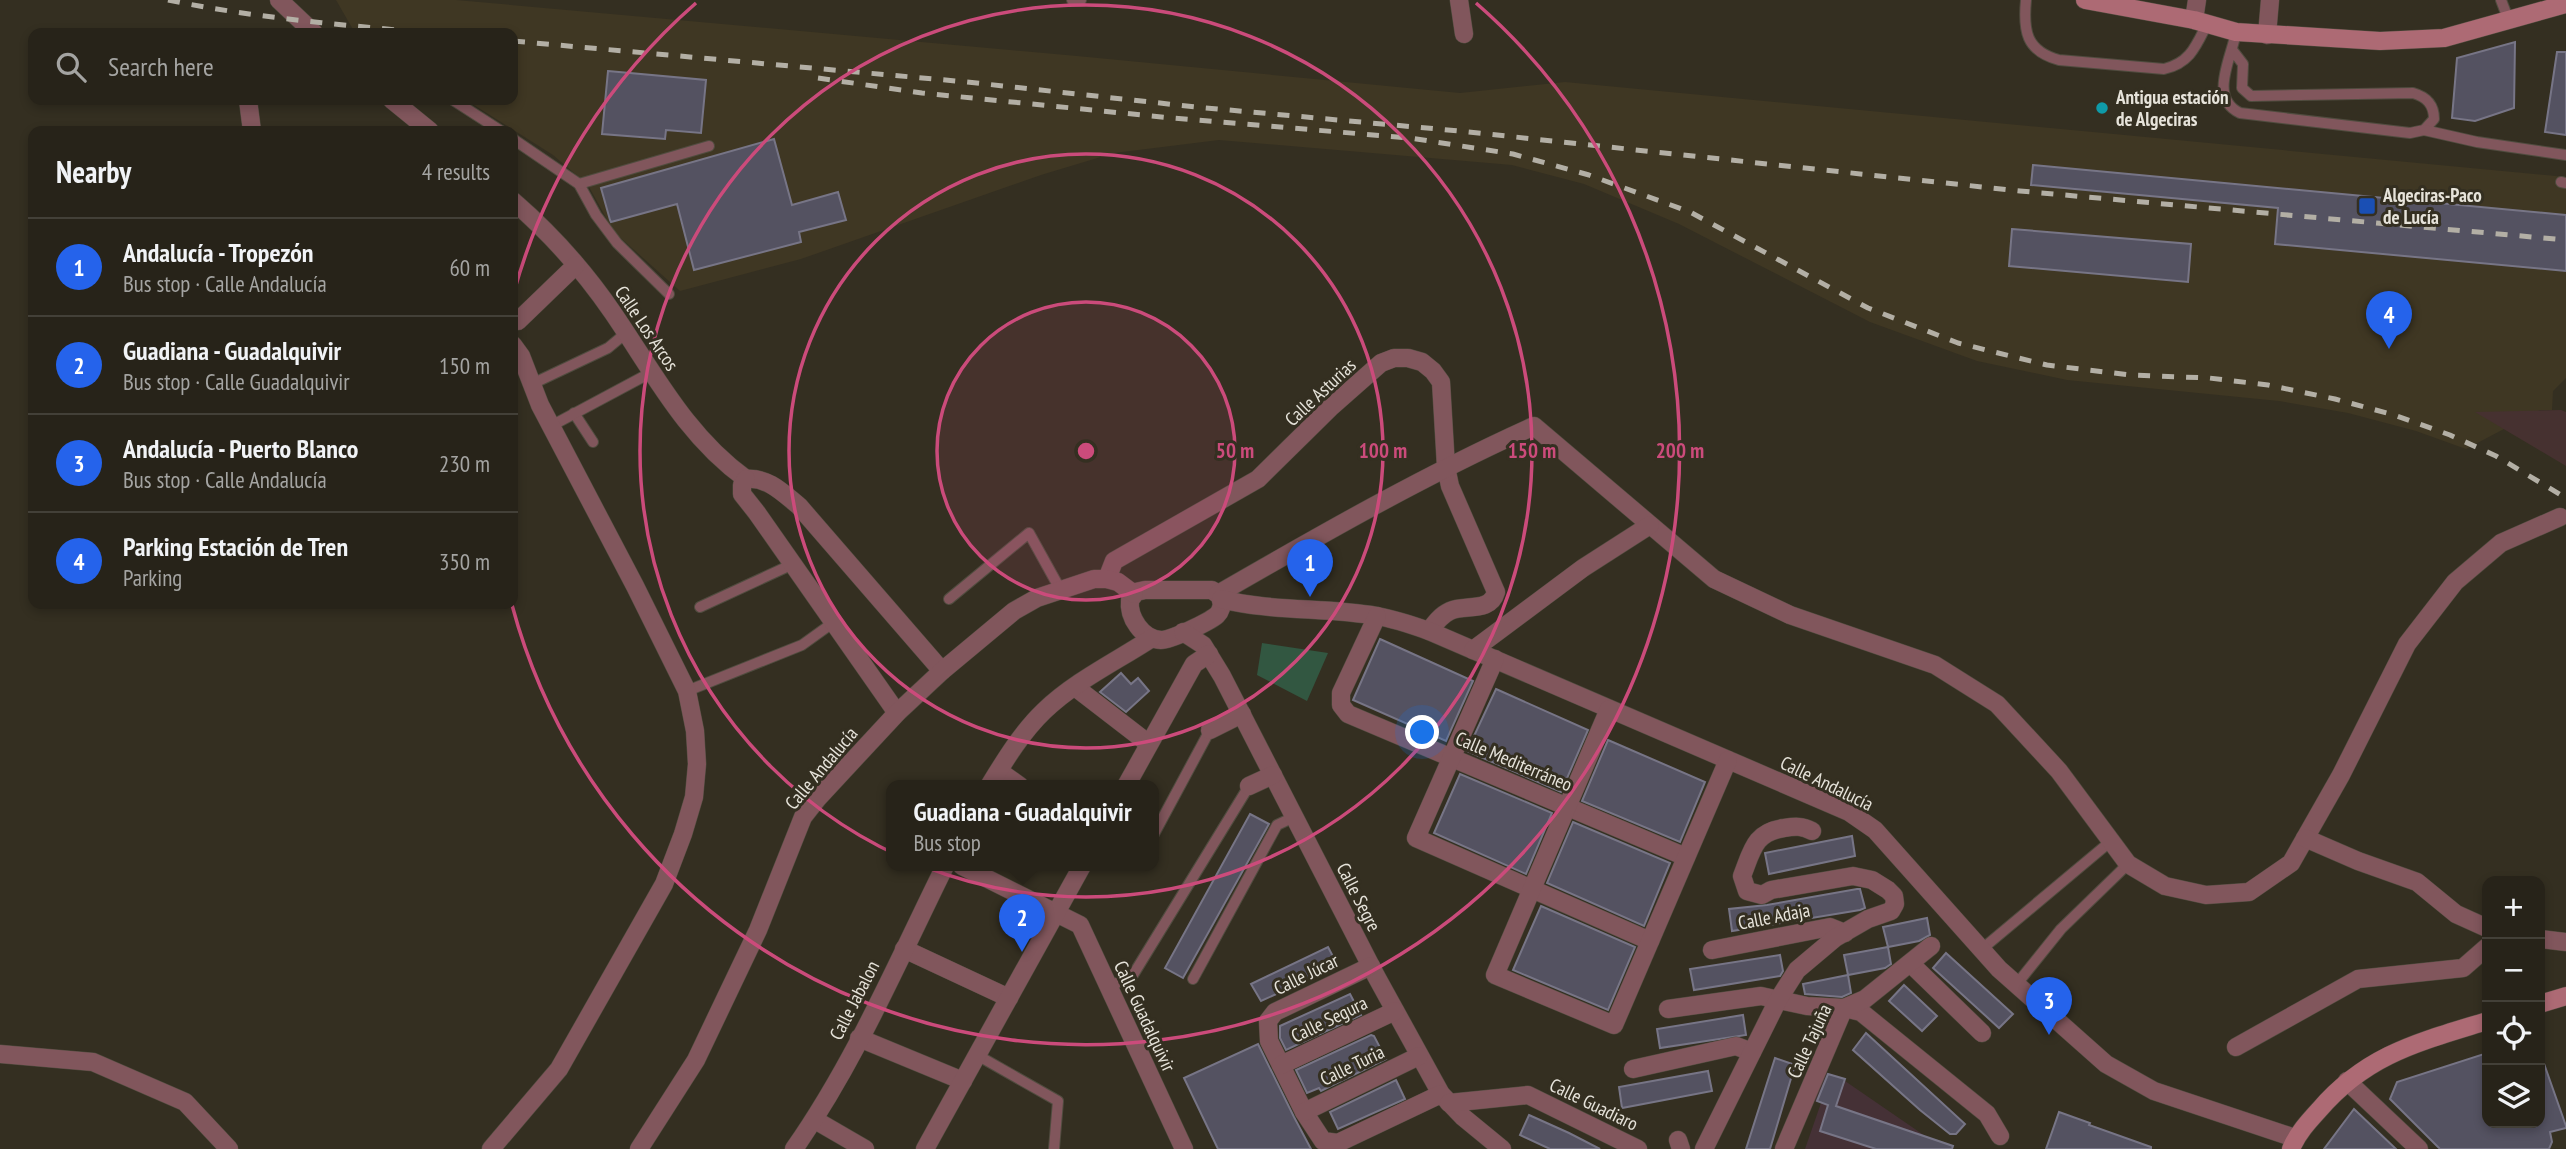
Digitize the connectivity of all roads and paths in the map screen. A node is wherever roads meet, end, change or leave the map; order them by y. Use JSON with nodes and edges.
{"nodes":[{"id":1,"x":279,"y":0,"type":"edge"},
{"id":2,"x":1072,"y":0,"type":"edge"},
{"id":3,"x":1081,"y":0,"type":"edge"},
{"id":4,"x":1459,"y":0,"type":"edge"},
{"id":5,"x":2026,"y":0,"type":"edge"},
{"id":6,"x":2090,"y":0,"type":"edge"},
{"id":7,"x":2197,"y":0,"type":"edge"},
{"id":8,"x":2270,"y":0,"type":"edge"},
{"id":9,"x":2501,"y":0,"type":"edge"},
{"id":10,"x":2566,"y":4,"type":"edge"},
{"id":11,"x":2509,"y":21,"type":"junction"},
{"id":12,"x":2200,"y":22,"type":"junction"},
{"id":13,"x":309,"y":28,"type":"edge"},
{"id":14,"x":2236,"y":32,"type":"junction"},
{"id":15,"x":1464,"y":34,"type":"dead end"},
{"id":16,"x":2267,"y":35,"type":"junction"},
{"id":17,"x":2233,"y":51,"type":"junction"},
{"id":18,"x":2251,"y":96,"type":"junction"},
{"id":19,"x":249,"y":105,"type":"edge"},
{"id":20,"x":398,"y":105,"type":"edge"},
{"id":21,"x":461,"y":105,"type":"edge"},
{"id":22,"x":2248,"y":115,"type":"junction"},
{"id":23,"x":251,"y":126,"type":"edge"},
{"id":24,"x":423,"y":126,"type":"edge"},
{"id":25,"x":493,"y":126,"type":"edge"},
{"id":26,"x":2424,"y":130,"type":"junction"},
{"id":27,"x":518,"y":142,"type":"edge"},
{"id":28,"x":709,"y":146,"type":"dead end"},
{"id":29,"x":2566,"y":155,"type":"edge"},
{"id":30,"x":579,"y":184,"type":"junction"},
{"id":31,"x":518,"y":205,"type":"edge"},
{"id":32,"x":576,"y":265,"type":"junction"},
{"id":33,"x":669,"y":294,"type":"dead end"},
{"id":34,"x":518,"y":315,"type":"edge"},
{"id":35,"x":626,"y":333,"type":"junction"},
{"id":36,"x":518,"y":353,"type":"edge"},
{"id":37,"x":652,"y":372,"type":"junction"},
{"id":38,"x":532,"y":384,"type":"junction"},
{"id":39,"x":574,"y":413,"type":"junction"},
{"id":40,"x":551,"y":426,"type":"junction"},
{"id":41,"x":593,"y":442,"type":"dead end"},
{"id":42,"x":1446,"y":467,"type":"junction"},
{"id":43,"x":746,"y":479,"type":"junction"},
{"id":44,"x":2560,"y":517,"type":"dead end"},
{"id":45,"x":1650,"y":525,"type":"junction"},
{"id":46,"x":793,"y":564,"type":"junction"},
{"id":47,"x":1251,"y":575,"type":"junction"},
{"id":48,"x":1107,"y":579,"type":"junction"},
{"id":49,"x":1060,"y":589,"type":"junction"},
{"id":50,"x":1134,"y":594,"type":"junction"},
{"id":51,"x":949,"y":599,"type":"dead end"},
{"id":52,"x":1254,"y":606,"type":"junction"},
{"id":53,"x":699,"y":607,"type":"dead end"},
{"id":54,"x":1215,"y":607,"type":"junction"},
{"id":55,"x":1377,"y":616,"type":"junction"},
{"id":56,"x":834,"y":622,"type":"junction"},
{"id":57,"x":1429,"y":631,"type":"junction"},
{"id":58,"x":1183,"y":632,"type":"junction"},
{"id":59,"x":1152,"y":638,"type":"junction"},
{"id":60,"x":1206,"y":650,"type":"junction"},
{"id":61,"x":1473,"y":650,"type":"junction"},
{"id":62,"x":1495,"y":659,"type":"junction"},
{"id":63,"x":942,"y":671,"type":"junction"},
{"id":64,"x":1075,"y":687,"type":"junction"},
{"id":65,"x":687,"y":691,"type":"junction"},
{"id":66,"x":1609,"y":709,"type":"junction"},
{"id":67,"x":897,"y":713,"type":"junction"},
{"id":68,"x":1241,"y":714,"type":"junction"},
{"id":69,"x":1210,"y":730,"type":"joint"},
{"id":70,"x":1149,"y":744,"type":"junction"},
{"id":71,"x":1451,"y":758,"type":"junction"},
{"id":72,"x":1728,"y":760,"type":"junction"},
{"id":73,"x":1273,"y":775,"type":"junction"},
{"id":74,"x":994,"y":778,"type":"edge"},
{"id":75,"x":1129,"y":780,"type":"edge"},
{"id":76,"x":1249,"y":786,"type":"joint"},
{"id":77,"x":1567,"y":807,"type":"junction"},
{"id":78,"x":1294,"y":817,"type":"junction"},
{"id":79,"x":1159,"y":825,"type":"edge"},
{"id":80,"x":1812,"y":831,"type":"dead end"},
{"id":81,"x":2305,"y":838,"type":"junction"},
{"id":82,"x":2111,"y":841,"type":"junction"},
{"id":83,"x":1686,"y":857,"type":"junction"},
{"id":84,"x":2128,"y":864,"type":"junction"},
{"id":85,"x":943,"y":871,"type":"edge"},
{"id":86,"x":972,"y":871,"type":"edge"},
{"id":87,"x":1079,"y":871,"type":"edge"},
{"id":88,"x":1532,"y":889,"type":"junction"},
{"id":89,"x":1055,"y":914,"type":"junction"},
{"id":90,"x":2482,"y":926,"type":"edge"},
{"id":91,"x":1844,"y":933,"type":"junction"},
{"id":92,"x":2545,"y":940,"type":"edge"},
{"id":93,"x":1650,"y":941,"type":"junction"},
{"id":94,"x":2566,"y":942,"type":"edge"},
{"id":95,"x":1931,"y":946,"type":"dead end"},
{"id":96,"x":904,"y":949,"type":"junction"},
{"id":97,"x":1982,"y":949,"type":"junction"},
{"id":98,"x":1712,"y":950,"type":"dead end"},
{"id":99,"x":2482,"y":951,"type":"edge"},
{"id":100,"x":1910,"y":963,"type":"junction"},
{"id":101,"x":1371,"y":966,"type":"junction"},
{"id":102,"x":1193,"y":979,"type":"dead end"},
{"id":103,"x":2016,"y":985,"type":"junction"},
{"id":104,"x":1109,"y":987,"type":"junction"},
{"id":105,"x":2566,"y":996,"type":"edge"},
{"id":106,"x":1009,"y":998,"type":"junction"},
{"id":107,"x":1778,"y":1000,"type":"junction"},
{"id":108,"x":2545,"y":1002,"type":"edge"},
{"id":109,"x":1844,"y":1008,"type":"junction"},
{"id":110,"x":1668,"y":1009,"type":"dead end"},
{"id":111,"x":1395,"y":1011,"type":"junction"},
{"id":112,"x":2482,"y":1023,"type":"edge"},
{"id":113,"x":1982,"y":1033,"type":"dead end"},
{"id":114,"x":859,"y":1038,"type":"junction"},
{"id":115,"x":2236,"y":1047,"type":"dead end"},
{"id":116,"x":1752,"y":1052,"type":"junction"},
{"id":117,"x":0,"y":1054,"type":"edge"},
{"id":118,"x":977,"y":1055,"type":"junction"},
{"id":119,"x":1419,"y":1056,"type":"junction"},
{"id":120,"x":1281,"y":1065,"type":"junction"},
{"id":121,"x":1633,"y":1069,"type":"dead end"},
{"id":122,"x":963,"y":1081,"type":"junction"},
{"id":123,"x":2347,"y":1081,"type":"junction"},
{"id":124,"x":1445,"y":1099,"type":"junction"},
{"id":125,"x":1304,"y":1112,"type":"junction"},
{"id":126,"x":815,"y":1120,"type":"junction"},
{"id":127,"x":2000,"y":1136,"type":"dead end"},
{"id":128,"x":2293,"y":1144,"type":"edge"},
{"id":129,"x":229,"y":1149,"type":"edge"},
{"id":130,"x":491,"y":1149,"type":"edge"},
{"id":131,"x":639,"y":1149,"type":"edge"},
{"id":132,"x":794,"y":1149,"type":"edge"},
{"id":133,"x":865,"y":1149,"type":"edge"},
{"id":134,"x":925,"y":1149,"type":"edge"},
{"id":135,"x":1054,"y":1149,"type":"edge"},
{"id":136,"x":1184,"y":1149,"type":"edge"},
{"id":137,"x":1502,"y":1149,"type":"edge"},
{"id":138,"x":1638,"y":1149,"type":"edge"},
{"id":139,"x":1704,"y":1149,"type":"edge"},
{"id":140,"x":1784,"y":1149,"type":"edge"},
{"id":141,"x":2418,"y":1149,"type":"edge"}],
"edges":[{"from":1,"to":13,"type":"street"},
{"from":2,"to":3,"type":"lane"},
{"from":4,"to":15,"type":"street"},
{"from":5,"to":12,"type":"lane"},
{"from":6,"to":12,"type":"street"},
{"from":7,"to":12,"type":"street"},
{"from":8,"to":16,"type":"street"},
{"from":9,"to":11,"type":"lane"},
{"from":10,"to":11,"type":"street"},
{"from":11,"to":16,"type":"street"},
{"from":12,"to":14,"type":"street"},
{"from":14,"to":16,"type":"street"},
{"from":14,"to":17,"type":"lane"},
{"from":17,"to":18,"type":"lane"},
{"from":17,"to":22,"type":"lane"},
{"from":18,"to":22,"type":"lane"},
{"from":18,"to":26,"type":"lane"},
{"from":19,"to":23,"type":"street"},
{"from":20,"to":24,"type":"street"},
{"from":21,"to":25,"type":"lane"},
{"from":22,"to":26,"type":"lane"},
{"from":26,"to":29,"type":"lane"},
{"from":27,"to":30,"type":"lane"},
{"from":28,"to":30,"type":"lane"},
{"from":30,"to":33,"type":"lane"},
{"from":31,"to":32,"type":"street","name":"Calle Los Arcos"},
{"from":32,"to":34,"type":"street"},
{"from":32,"to":35,"type":"street","name":"Calle Los Arcos"},
{"from":35,"to":37,"type":"street","name":"Calle Los Arcos"},
{"from":35,"to":38,"type":"lane"},
{"from":36,"to":38,"type":"street"},
{"from":37,"to":39,"type":"lane"},
{"from":37,"to":43,"type":"street","name":"Calle Los Arcos"},
{"from":38,"to":40,"type":"street"},
{"from":39,"to":40,"type":"lane"},
{"from":39,"to":41,"type":"lane"},
{"from":40,"to":65,"type":"street"},
{"from":42,"to":45,"type":"street"},
{"from":42,"to":47,"type":"street"},
{"from":42,"to":48,"type":"street","name":"Calle Asturias"},
{"from":42,"to":57,"type":"street"},
{"from":43,"to":46,"type":"street"},
{"from":43,"to":63,"type":"street","name":"Calle Los Arcos"},
{"from":44,"to":81,"type":"street"},
{"from":45,"to":61,"type":"street"},
{"from":45,"to":82,"type":"street"},
{"from":46,"to":53,"type":"lane"},
{"from":46,"to":56,"type":"street"},
{"from":47,"to":52,"type":"street"},
{"from":47,"to":54,"type":"street"},
{"from":48,"to":49,"type":"street","name":"Calle Andalucía"},
{"from":48,"to":50,"type":"street"},
{"from":49,"to":51,"type":"lane"},
{"from":49,"to":63,"type":"street","name":"Calle Andalucía"},
{"from":50,"to":54,"type":"street"},
{"from":50,"to":59,"type":"street"},
{"from":52,"to":54,"type":"street","name":"Calle Andalucía"},
{"from":52,"to":55,"type":"street","name":"Calle Andalucía"},
{"from":54,"to":58,"type":"street"},
{"from":54,"to":60,"type":"street"},
{"from":55,"to":57,"type":"street","name":"Calle Andalucía"},
{"from":55,"to":71,"type":"street","name":"Calle Mediterráneo"},
{"from":56,"to":65,"type":"lane"},
{"from":56,"to":67,"type":"street"},
{"from":57,"to":61,"type":"street","name":"Calle Andalucía"},
{"from":58,"to":59,"type":"street"},
{"from":58,"to":60,"type":"street","name":"Calle Segre"},
{"from":59,"to":64,"type":"street"},
{"from":60,"to":68,"type":"street","name":"Calle Segre"},
{"from":60,"to":70,"type":"street"},
{"from":61,"to":62,"type":"street","name":"Calle Andalucía"},
{"from":62,"to":66,"type":"street","name":"Calle Andalucía"},
{"from":62,"to":71,"type":"street"},
{"from":63,"to":67,"type":"street","name":"Calle Andalucía"},
{"from":64,"to":70,"type":"street"},
{"from":64,"to":74,"type":"street"},
{"from":65,"to":130,"type":"street"},
{"from":66,"to":72,"type":"street","name":"Calle Andalucía"},
{"from":66,"to":77,"type":"street"},
{"from":67,"to":131,"type":"street","name":"Calle Andalucía"},
{"from":68,"to":69,"type":"street"},
{"from":68,"to":73,"type":"street","name":"Calle Segre"},
{"from":69,"to":79,"type":"lane"},
{"from":70,"to":75,"type":"street"},
{"from":71,"to":77,"type":"street","name":"Calle Mediterráneo"},
{"from":71,"to":88,"type":"street"},
{"from":72,"to":83,"type":"street"},
{"from":72,"to":97,"type":"street","name":"Calle Andalucía"},
{"from":73,"to":76,"type":"street"},
{"from":73,"to":78,"type":"street","name":"Calle Segre"},
{"from":76,"to":104,"type":"lane"},
{"from":77,"to":83,"type":"street","name":"Calle Mediterráneo"},
{"from":77,"to":88,"type":"street"},
{"from":78,"to":101,"type":"street","name":"Calle Segre"},
{"from":78,"to":102,"type":"lane"},
{"from":80,"to":91,"type":"street"},
{"from":81,"to":84,"type":"street"},
{"from":81,"to":90,"type":"street"},
{"from":82,"to":84,"type":"street"},
{"from":82,"to":97,"type":"lane"},
{"from":83,"to":93,"type":"street"},
{"from":84,"to":103,"type":"lane"},
{"from":85,"to":96,"type":"street","name":"Calle Jabalon"},
{"from":86,"to":89,"type":"street","name":"Calle Guadalquivir"},
{"from":87,"to":89,"type":"street"},
{"from":88,"to":93,"type":"street"},
{"from":88,"to":93,"type":"street"},
{"from":89,"to":104,"type":"street","name":"Calle Guadalquivir"},
{"from":89,"to":106,"type":"street"},
{"from":91,"to":98,"type":"street","name":"Calle Adaja"},
{"from":91,"to":107,"type":"street"},
{"from":92,"to":94,"type":"street"},
{"from":95,"to":100,"type":"street","name":"Calle Tajuña"},
{"from":96,"to":106,"type":"street"},
{"from":96,"to":114,"type":"street","name":"Calle Jabalon"},
{"from":97,"to":103,"type":"street","name":"Calle Andalucía"},
{"from":99,"to":115,"type":"street"},
{"from":100,"to":109,"type":"street","name":"Calle Tajuña"},
{"from":100,"to":113,"type":"street"},
{"from":101,"to":111,"type":"street","name":"Calle Segre"},
{"from":101,"to":120,"type":"street","name":"Calle Júcar"},
{"from":103,"to":128,"type":"street","name":"Calle Andalucía"},
{"from":104,"to":136,"type":"street","name":"Calle Guadalquivir"},
{"from":105,"to":108,"type":"street"},
{"from":106,"to":118,"type":"street"},
{"from":107,"to":109,"type":"street"},
{"from":107,"to":110,"type":"street"},
{"from":107,"to":116,"type":"street"},
{"from":109,"to":127,"type":"street"},
{"from":109,"to":140,"type":"street","name":"Calle Tajuña"},
{"from":111,"to":119,"type":"street","name":"Calle Segre"},
{"from":111,"to":120,"type":"street","name":"Calle Segura"},
{"from":112,"to":123,"type":"street"},
{"from":114,"to":122,"type":"street"},
{"from":114,"to":126,"type":"street","name":"Calle Jabalon"},
{"from":116,"to":121,"type":"street"},
{"from":116,"to":139,"type":"street"},
{"from":117,"to":129,"type":"street"},
{"from":118,"to":122,"type":"street"},
{"from":118,"to":135,"type":"lane"},
{"from":119,"to":124,"type":"street","name":"Calle Segre"},
{"from":119,"to":125,"type":"street","name":"Calle Turia"},
{"from":120,"to":125,"type":"street","name":"Calle Guadiaro"},
{"from":122,"to":134,"type":"street"},
{"from":123,"to":128,"type":"street"},
{"from":123,"to":141,"type":"street"},
{"from":124,"to":125,"type":"street","name":"Calle Guadiaro"},
{"from":124,"to":137,"type":"street","name":"Calle Segre"},
{"from":124,"to":138,"type":"street","name":"Calle Guadiaro"},
{"from":126,"to":132,"type":"street","name":"Calle Jabalon"},
{"from":126,"to":133,"type":"street"}]}
